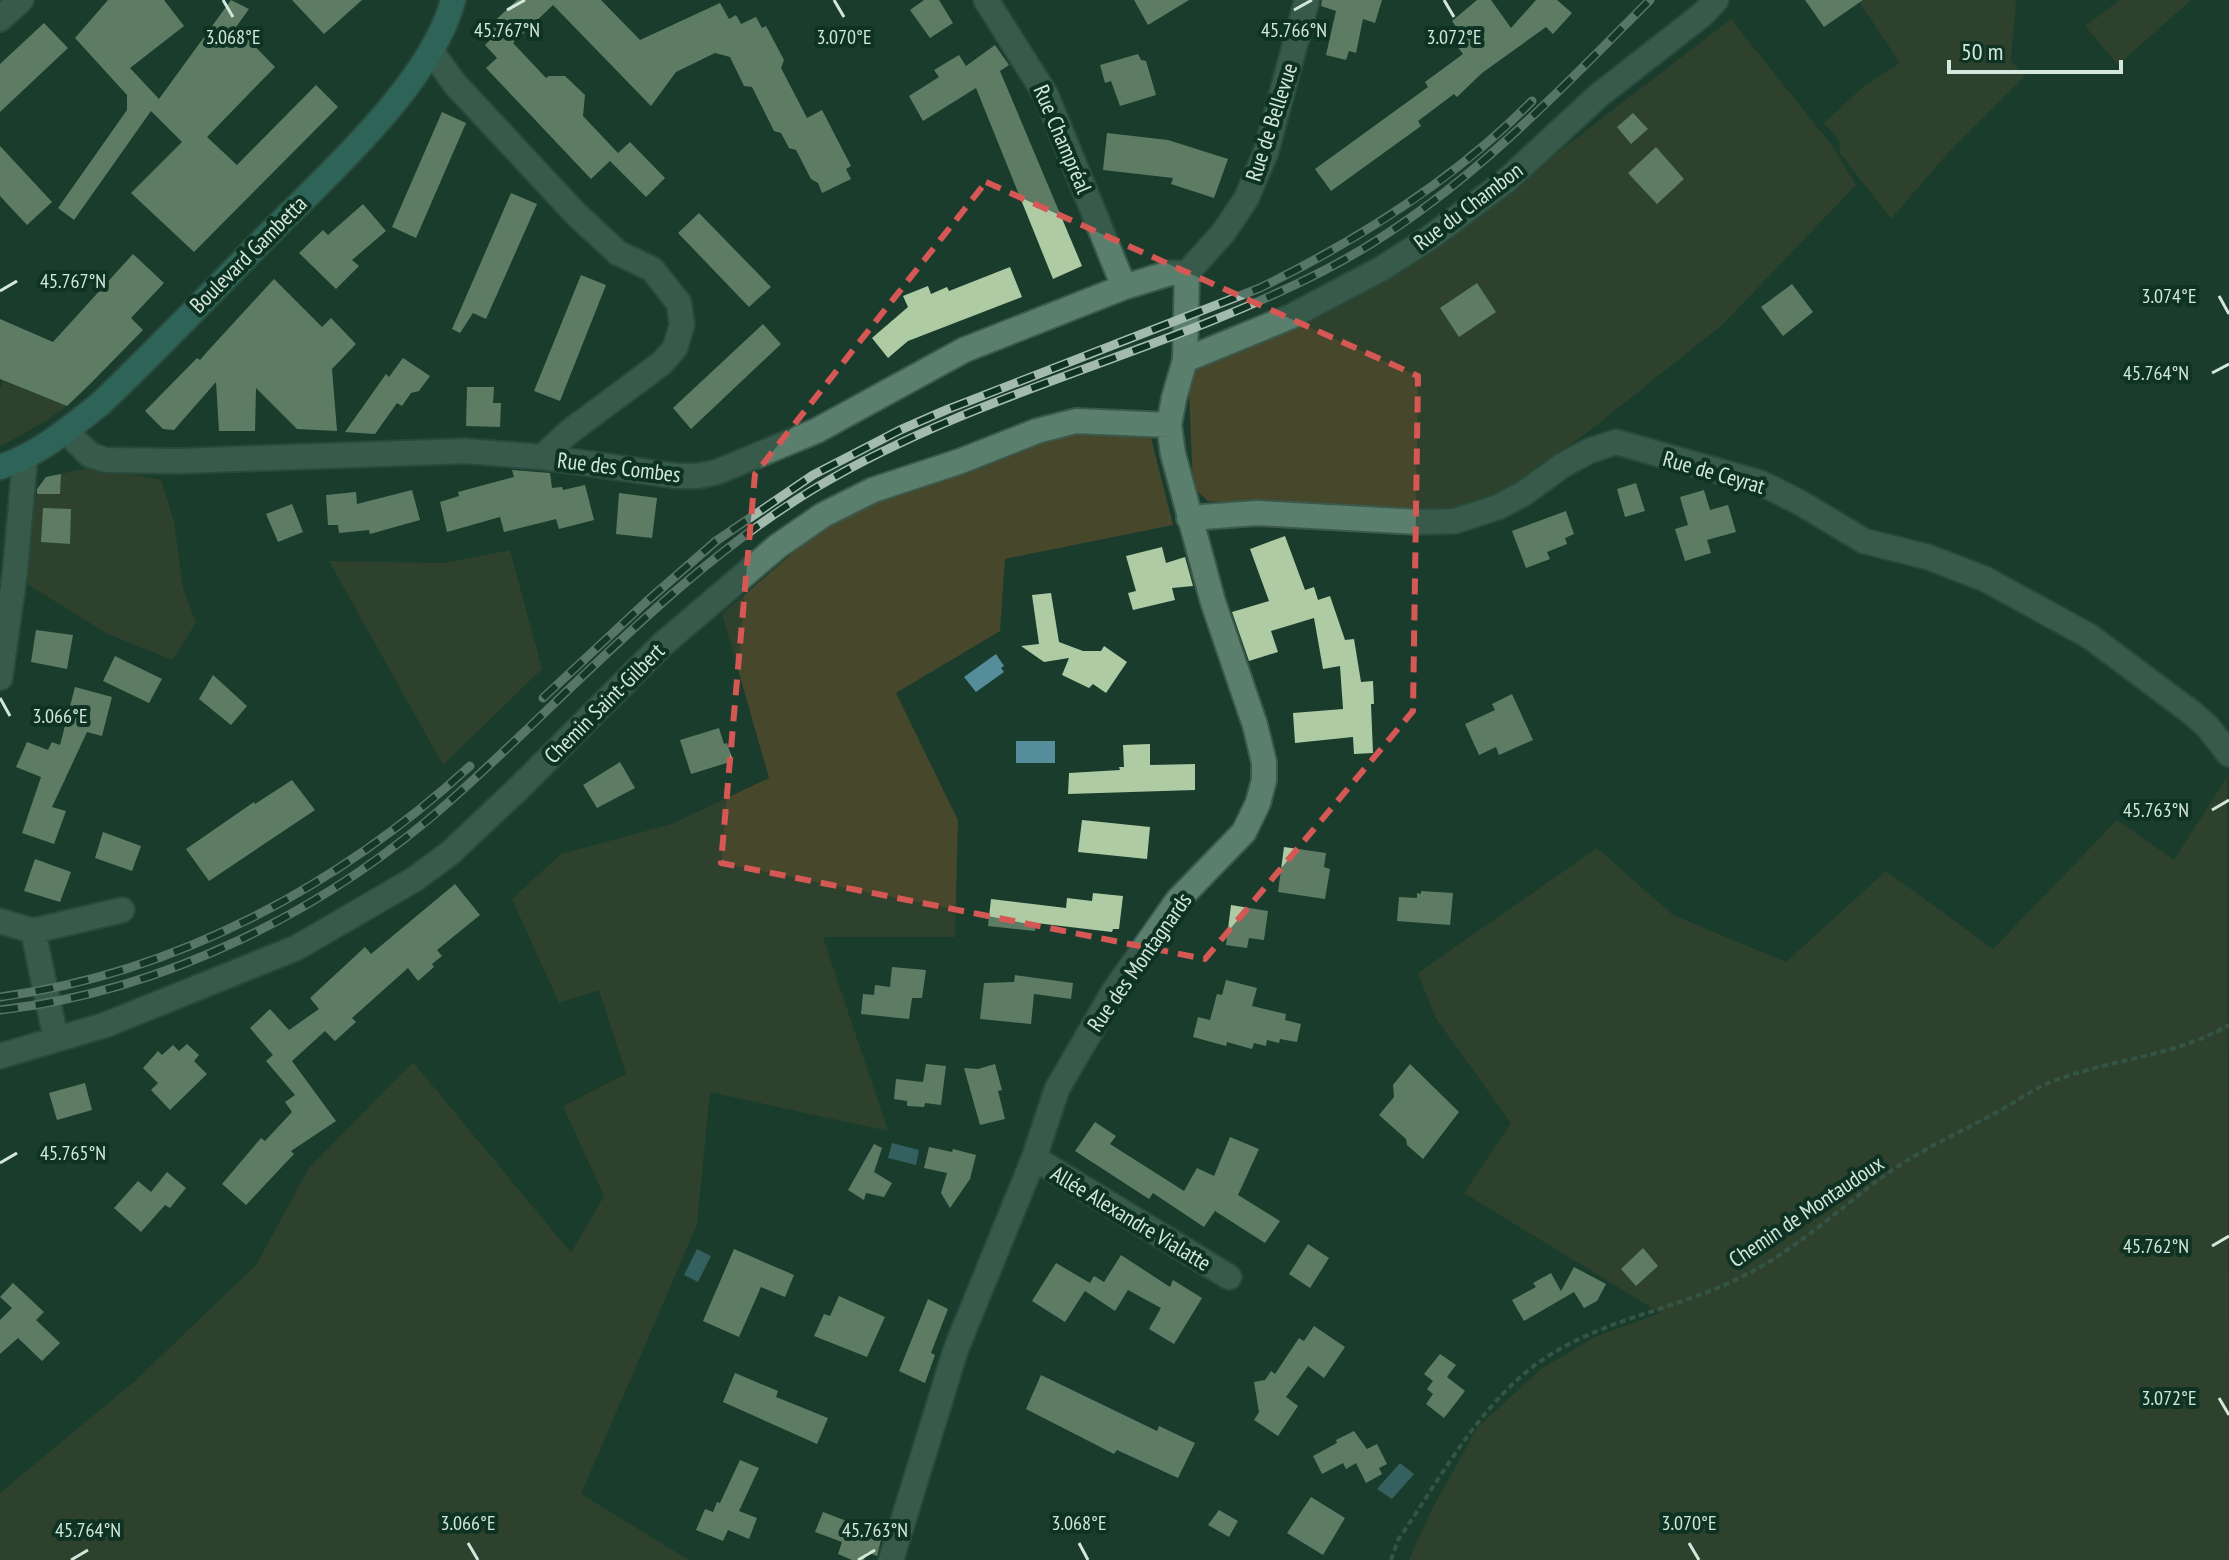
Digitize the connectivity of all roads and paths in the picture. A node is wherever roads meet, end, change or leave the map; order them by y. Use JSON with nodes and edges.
{"nodes":[{"id":1,"x":21,"y":0,"type":"edge"},
{"id":2,"x":453,"y":0,"type":"edge"},
{"id":3,"x":986,"y":0,"type":"edge"},
{"id":4,"x":1307,"y":0,"type":"edge"},
{"id":5,"x":1716,"y":0,"type":"edge"},
{"id":6,"x":0,"y":19,"type":"edge"},
{"id":7,"x":431,"y":51,"type":"junction"},
{"id":8,"x":1187,"y":273,"type":"junction"},
{"id":9,"x":1124,"y":287,"type":"junction"},
{"id":10,"x":1185,"y":360,"type":"junction"},
{"id":11,"x":1169,"y":425,"type":"junction"},
{"id":12,"x":66,"y":431,"type":"junction"},
{"id":13,"x":542,"y":457,"type":"junction"},
{"id":14,"x":25,"y":459,"type":"junction"},
{"id":15,"x":0,"y":467,"type":"edge"},
{"id":16,"x":1189,"y":518,"type":"junction"},
{"id":17,"x":0,"y":678,"type":"edge"},
{"id":18,"x":2229,"y":754,"type":"edge"},
{"id":19,"x":122,"y":910,"type":"dead end"},
{"id":20,"x":0,"y":921,"type":"edge"},
{"id":21,"x":33,"y":931,"type":"junction"},
{"id":22,"x":2229,"y":1025,"type":"edge"},
{"id":23,"x":56,"y":1039,"type":"junction"},
{"id":24,"x":0,"y":1056,"type":"edge"},
{"id":25,"x":1034,"y":1158,"type":"junction"},
{"id":26,"x":1229,"y":1277,"type":"dead end"},
{"id":27,"x":891,"y":1560,"type":"edge"},
{"id":28,"x":1391,"y":1560,"type":"edge"}],
"edges":[{"from":1,"to":6,"type":"street"},
{"from":2,"to":7,"type":"main road","name":"Boulevard Gambetta"},
{"from":3,"to":9,"type":"street","name":"Rue Champréal"},
{"from":4,"to":8,"type":"street","name":"Rue de Bellevue"},
{"from":5,"to":10,"type":"street","name":"Rue du Chambon"},
{"from":7,"to":12,"type":"main road","name":"Boulevard Gambetta"},
{"from":7,"to":13,"type":"street"},
{"from":8,"to":9,"type":"street","name":"Rue des Combes"},
{"from":8,"to":10,"type":"street","name":"Rue des Montagnards"},
{"from":9,"to":13,"type":"street","name":"Rue des Combes"},
{"from":10,"to":11,"type":"street","name":"Rue des Montagnards"},
{"from":11,"to":16,"type":"street","name":"Rue des Montagnards"},
{"from":11,"to":23,"type":"street","name":"Chemin Saint-Gilbert"},
{"from":12,"to":13,"type":"street","name":"Rue des Combes"},
{"from":12,"to":14,"type":"main road","name":"Boulevard Gambetta"},
{"from":14,"to":15,"type":"main road","name":"Boulevard Gambetta"},
{"from":14,"to":17,"type":"street"},
{"from":16,"to":18,"type":"street","name":"Rue de Ceyrat"},
{"from":16,"to":25,"type":"street","name":"Rue des Montagnards"},
{"from":19,"to":21,"type":"street"},
{"from":20,"to":21,"type":"street"},
{"from":21,"to":23,"type":"street"},
{"from":22,"to":28,"type":"path","name":"Chemin de Montaudoux"},
{"from":23,"to":24,"type":"street","name":"Chemin Saint-Gilbert"},
{"from":25,"to":26,"type":"street","name":"Allée Alexandre Vialatte"},
{"from":25,"to":27,"type":"street","name":"Rue des Montagnards"}]}
